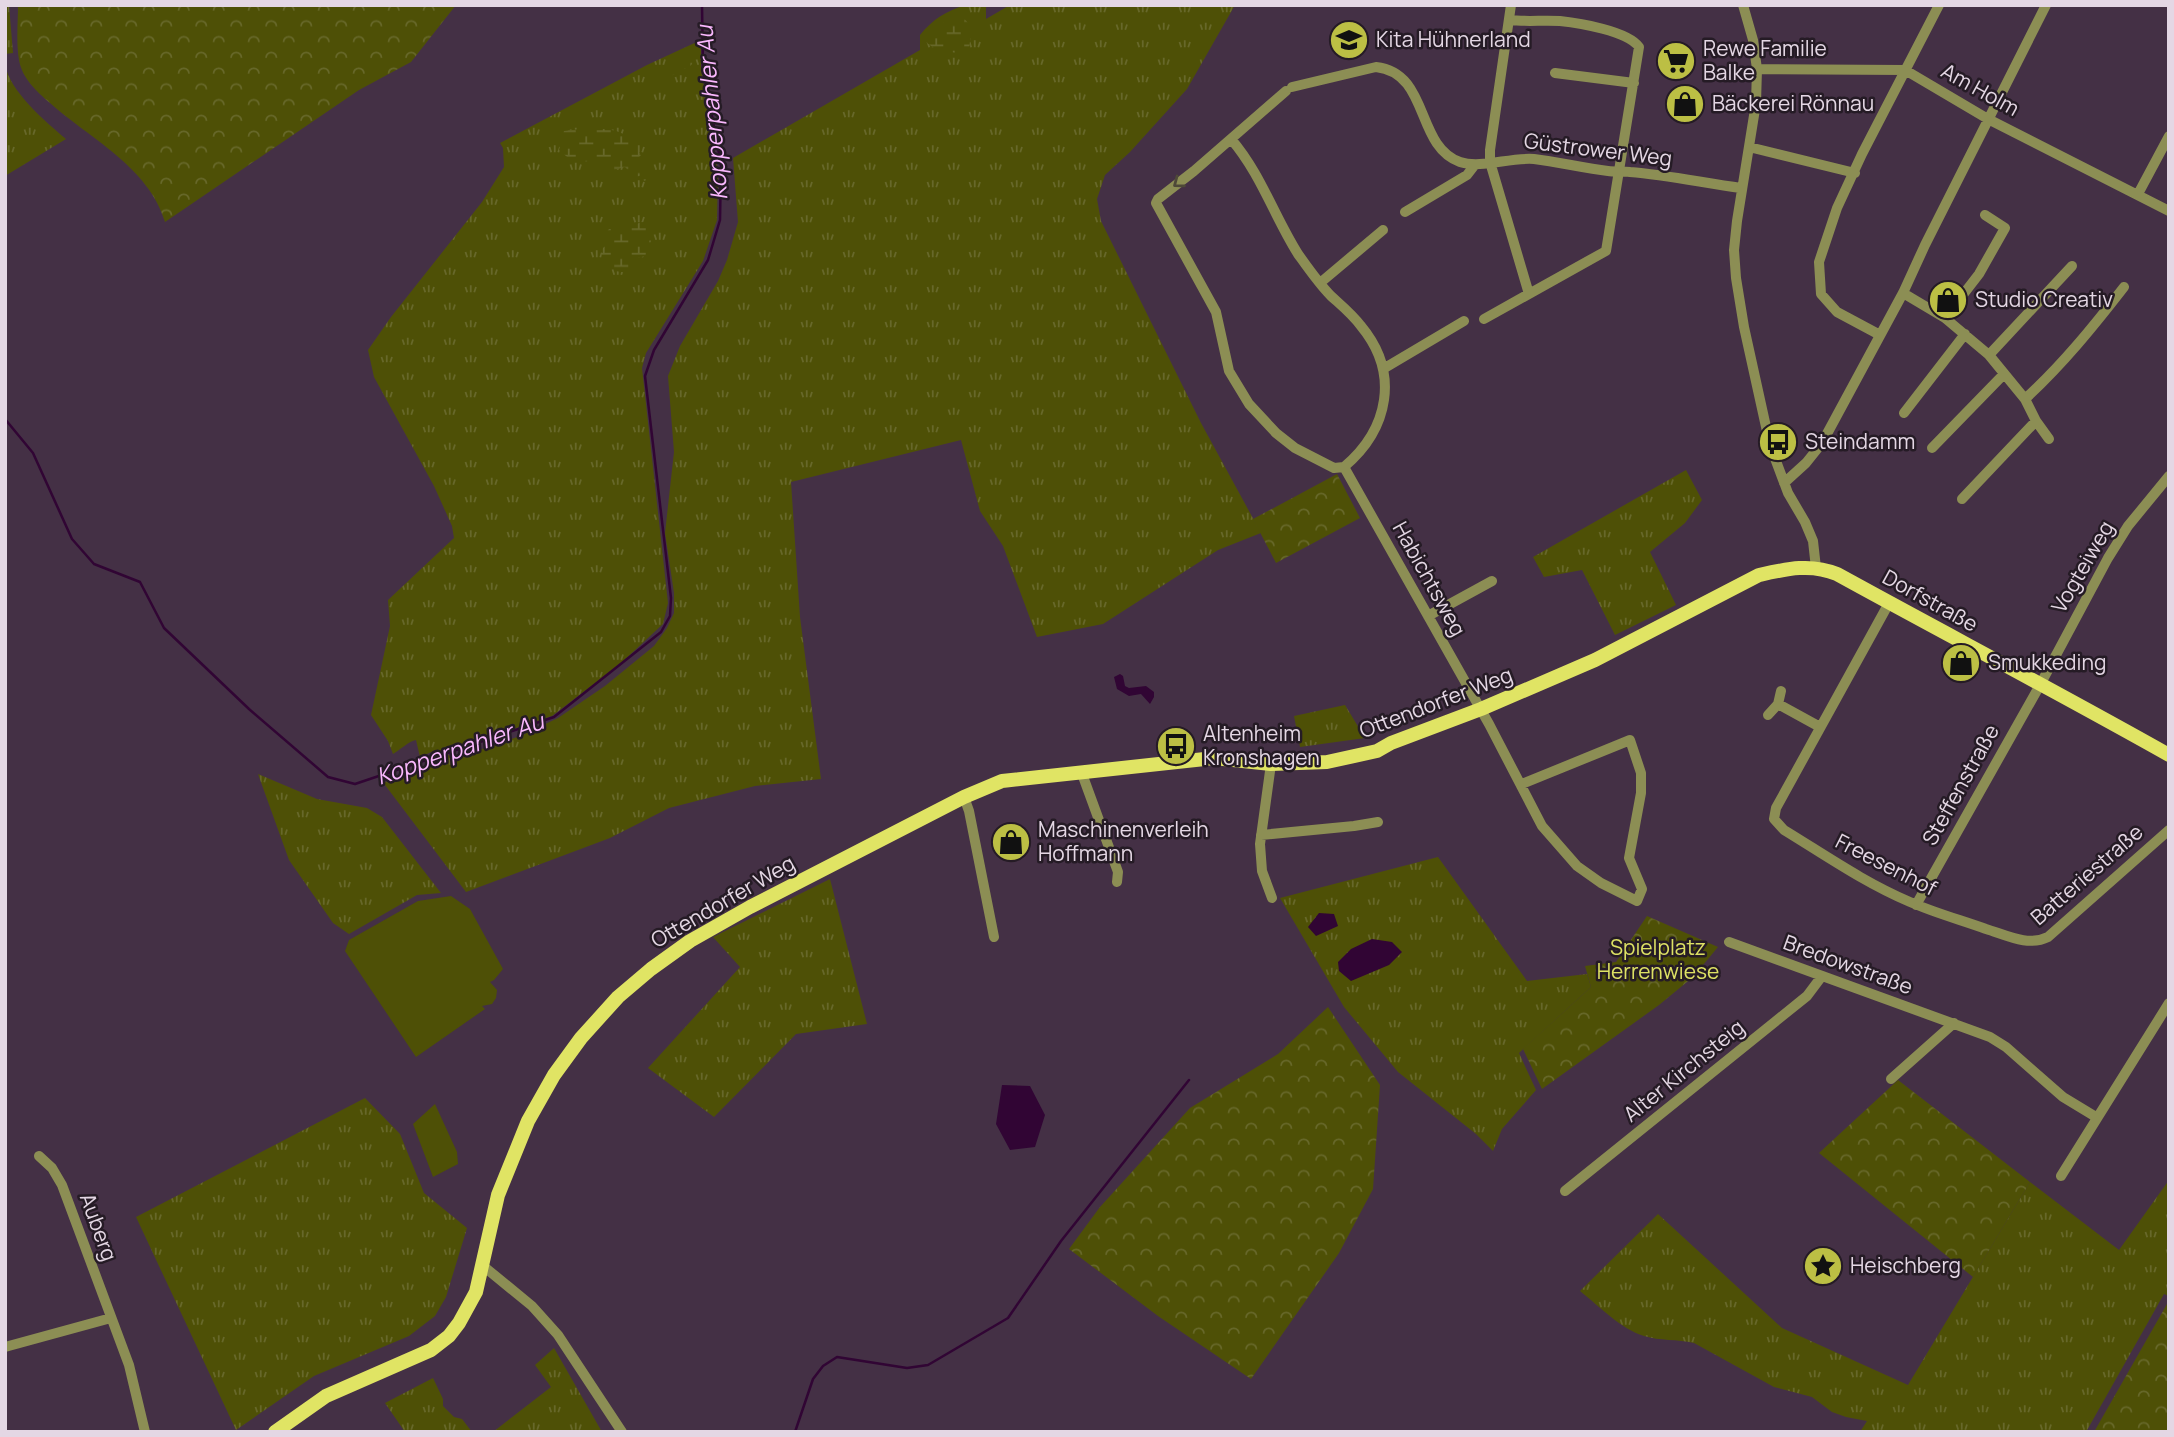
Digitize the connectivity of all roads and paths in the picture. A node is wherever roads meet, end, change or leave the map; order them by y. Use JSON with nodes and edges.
{"nodes":[{"id":1,"x":1511,"y":5,"type":"edge"},
{"id":2,"x":1743,"y":5,"type":"edge"},
{"id":3,"x":1939,"y":5,"type":"edge"},
{"id":4,"x":2046,"y":5,"type":"edge"},
{"id":5,"x":1509,"y":20,"type":"junction"},
{"id":6,"x":1757,"y":69,"type":"junction"},
{"id":7,"x":1905,"y":70,"type":"junction"},
{"id":8,"x":1555,"y":73,"type":"dead end"},
{"id":9,"x":1634,"y":83,"type":"junction"},
{"id":10,"x":1988,"y":119,"type":"junction"},
{"id":11,"x":2169,"y":136,"type":"edge"},
{"id":12,"x":1231,"y":139,"type":"junction"},
{"id":13,"x":1749,"y":147,"type":"junction"},
{"id":14,"x":1490,"y":162,"type":"junction"},
{"id":15,"x":1474,"y":166,"type":"junction"},
{"id":16,"x":1620,"y":171,"type":"junction"},
{"id":17,"x":1855,"y":173,"type":"junction"},
{"id":18,"x":1741,"y":188,"type":"junction"},
{"id":19,"x":2138,"y":194,"type":"junction"},
{"id":20,"x":2169,"y":211,"type":"edge"},
{"id":21,"x":1405,"y":212,"type":"dead end"},
{"id":22,"x":1985,"y":215,"type":"dead end"},
{"id":23,"x":1383,"y":230,"type":"dead end"},
{"id":24,"x":2072,"y":266,"type":"dead end"},
{"id":25,"x":1320,"y":283,"type":"junction"},
{"id":26,"x":2124,"y":287,"type":"dead end"},
{"id":27,"x":1903,"y":293,"type":"junction"},
{"id":28,"x":1529,"y":294,"type":"junction"},
{"id":29,"x":1945,"y":318,"type":"junction"},
{"id":30,"x":1484,"y":319,"type":"dead end"},
{"id":31,"x":1464,"y":321,"type":"dead end"},
{"id":32,"x":1965,"y":334,"type":"junction"},
{"id":33,"x":1880,"y":335,"type":"junction"},
{"id":34,"x":1989,"y":355,"type":"junction"},
{"id":35,"x":1383,"y":369,"type":"junction"},
{"id":36,"x":2004,"y":374,"type":"junction"},
{"id":37,"x":2025,"y":398,"type":"junction"},
{"id":38,"x":1904,"y":413,"type":"dead end"},
{"id":39,"x":2036,"y":421,"type":"junction"},
{"id":40,"x":2049,"y":439,"type":"dead end"},
{"id":41,"x":1932,"y":449,"type":"dead end"},
{"id":42,"x":1344,"y":467,"type":"junction"},
{"id":43,"x":2169,"y":476,"type":"edge"},
{"id":44,"x":1784,"y":483,"type":"junction"},
{"id":45,"x":1962,"y":499,"type":"dead end"},
{"id":46,"x":1816,"y":568,"type":"junction"},
{"id":47,"x":1492,"y":582,"type":"dead end"},
{"id":48,"x":1889,"y":603,"type":"junction"},
{"id":49,"x":1428,"y":615,"type":"junction"},
{"id":50,"x":2040,"y":685,"type":"junction"},
{"id":51,"x":1781,"y":691,"type":"dead end"},
{"id":52,"x":1778,"y":704,"type":"junction"},
{"id":53,"x":1480,"y":709,"type":"junction"},
{"id":54,"x":1768,"y":715,"type":"dead end"},
{"id":55,"x":1821,"y":727,"type":"junction"},
{"id":56,"x":2169,"y":755,"type":"edge"},
{"id":57,"x":1271,"y":764,"type":"junction"},
{"id":58,"x":1081,"y":771,"type":"junction"},
{"id":59,"x":1522,"y":784,"type":"junction"},
{"id":60,"x":964,"y":797,"type":"junction"},
{"id":61,"x":1378,"y":822,"type":"dead end"},
{"id":62,"x":2169,"y":830,"type":"edge"},
{"id":63,"x":1261,"y":835,"type":"junction"},
{"id":64,"x":1117,"y":881,"type":"dead end"},
{"id":65,"x":1272,"y":898,"type":"dead end"},
{"id":66,"x":1916,"y":905,"type":"junction"},
{"id":67,"x":994,"y":937,"type":"dead end"},
{"id":68,"x":1729,"y":942,"type":"dead end"},
{"id":69,"x":2028,"y":942,"type":"joint"},
{"id":70,"x":1822,"y":976,"type":"junction"},
{"id":71,"x":2169,"y":1003,"type":"edge"},
{"id":72,"x":1954,"y":1023,"type":"junction"},
{"id":73,"x":1891,"y":1079,"type":"dead end"},
{"id":74,"x":2096,"y":1117,"type":"junction"},
{"id":75,"x":39,"y":1156,"type":"dead end"},
{"id":76,"x":2061,"y":1176,"type":"dead end"},
{"id":77,"x":1565,"y":1191,"type":"dead end"},
{"id":78,"x":482,"y":1265,"type":"junction"},
{"id":79,"x":111,"y":1318,"type":"junction"},
{"id":80,"x":5,"y":1347,"type":"edge"},
{"id":81,"x":145,"y":1432,"type":"edge"},
{"id":82,"x":275,"y":1432,"type":"edge"},
{"id":83,"x":622,"y":1432,"type":"edge"}],
"edges":[{"from":1,"to":5,"type":"street"},
{"from":2,"to":6,"type":"street"},
{"from":3,"to":7,"type":"street"},
{"from":4,"to":10,"type":"street"},
{"from":5,"to":9,"type":"street"},
{"from":5,"to":14,"type":"street"},
{"from":6,"to":7,"type":"street","name":"Am Holm"},
{"from":6,"to":13,"type":"street"},
{"from":7,"to":10,"type":"street","name":"Am Holm"},
{"from":7,"to":17,"type":"street"},
{"from":8,"to":9,"type":"street"},
{"from":9,"to":16,"type":"street"},
{"from":10,"to":19,"type":"street","name":"Am Holm"},
{"from":10,"to":27,"type":"street"},
{"from":11,"to":19,"type":"street"},
{"from":12,"to":15,"type":"street"},
{"from":12,"to":25,"type":"street"},
{"from":12,"to":42,"type":"street","one_way":true},
{"from":13,"to":17,"type":"street"},
{"from":13,"to":18,"type":"street"},
{"from":14,"to":15,"type":"street","name":"Güstrower Weg"},
{"from":14,"to":16,"type":"street","name":"Güstrower Weg"},
{"from":14,"to":28,"type":"street"},
{"from":15,"to":21,"type":"street"},
{"from":16,"to":18,"type":"street","name":"Güstrower Weg"},
{"from":16,"to":28,"type":"street"},
{"from":17,"to":33,"type":"street"},
{"from":18,"to":44,"type":"street"},
{"from":19,"to":20,"type":"street","name":"Am Holm"},
{"from":22,"to":29,"type":"street"},
{"from":23,"to":25,"type":"street"},
{"from":24,"to":34,"type":"street"},
{"from":25,"to":35,"type":"street"},
{"from":26,"to":37,"type":"street"},
{"from":27,"to":29,"type":"street"},
{"from":27,"to":33,"type":"street"},
{"from":28,"to":30,"type":"street"},
{"from":29,"to":32,"type":"street"},
{"from":31,"to":35,"type":"street"},
{"from":32,"to":34,"type":"street"},
{"from":32,"to":38,"type":"street"},
{"from":33,"to":44,"type":"street"},
{"from":34,"to":36,"type":"street"},
{"from":35,"to":42,"type":"street"},
{"from":36,"to":37,"type":"street"},
{"from":36,"to":41,"type":"street"},
{"from":37,"to":39,"type":"street"},
{"from":39,"to":40,"type":"street"},
{"from":39,"to":45,"type":"street"},
{"from":42,"to":49,"type":"street","name":"Habichtsweg"},
{"from":43,"to":50,"type":"street","name":"Vogteiweg"},
{"from":44,"to":46,"type":"street"},
{"from":46,"to":48,"type":"main road","name":"Dorfstraße"},
{"from":46,"to":53,"type":"main road","name":"Ottendorfer Weg"},
{"from":47,"to":49,"type":"street"},
{"from":48,"to":50,"type":"main road","name":"Dorfstraße"},
{"from":48,"to":55,"type":"street"},
{"from":49,"to":53,"type":"street","name":"Habichtsweg"},
{"from":50,"to":56,"type":"main road","name":"Dorfstraße"},
{"from":50,"to":66,"type":"street","name":"Steffenstraße"},
{"from":51,"to":52,"type":"street"},
{"from":52,"to":54,"type":"street"},
{"from":52,"to":55,"type":"street"},
{"from":53,"to":57,"type":"main road","name":"Ottendorfer Weg"},
{"from":53,"to":59,"type":"street","name":"Habichtsweg"},
{"from":55,"to":66,"type":"street","name":"Freesenhof"},
{"from":57,"to":58,"type":"main road","name":"Ottendorfer Weg"},
{"from":57,"to":63,"type":"street"},
{"from":58,"to":60,"type":"main road","name":"Ottendorfer Weg"},
{"from":58,"to":64,"type":"street"},
{"from":59,"to":59,"type":"street","name":"Habichtsweg"},
{"from":60,"to":67,"type":"street"},
{"from":60,"to":78,"type":"main road","name":"Ottendorfer Weg"},
{"from":61,"to":63,"type":"street"},
{"from":62,"to":69,"type":"street","name":"Batteriestraße"},
{"from":63,"to":65,"type":"street"},
{"from":66,"to":69,"type":"street","name":"Freesenhof"},
{"from":68,"to":70,"type":"street","name":"Bredowstraße"},
{"from":70,"to":72,"type":"street","name":"Bredowstraße"},
{"from":70,"to":77,"type":"street","name":"Alter Kirchsteig"},
{"from":71,"to":74,"type":"street"},
{"from":72,"to":73,"type":"street"},
{"from":72,"to":74,"type":"street","name":"Bredowstraße"},
{"from":74,"to":76,"type":"street"},
{"from":75,"to":79,"type":"street","name":"Auberg"},
{"from":78,"to":82,"type":"main road","name":"Ottendorfer Weg"},
{"from":78,"to":83,"type":"street"},
{"from":79,"to":80,"type":"street"},
{"from":79,"to":81,"type":"street","name":"Auberg"}]}
